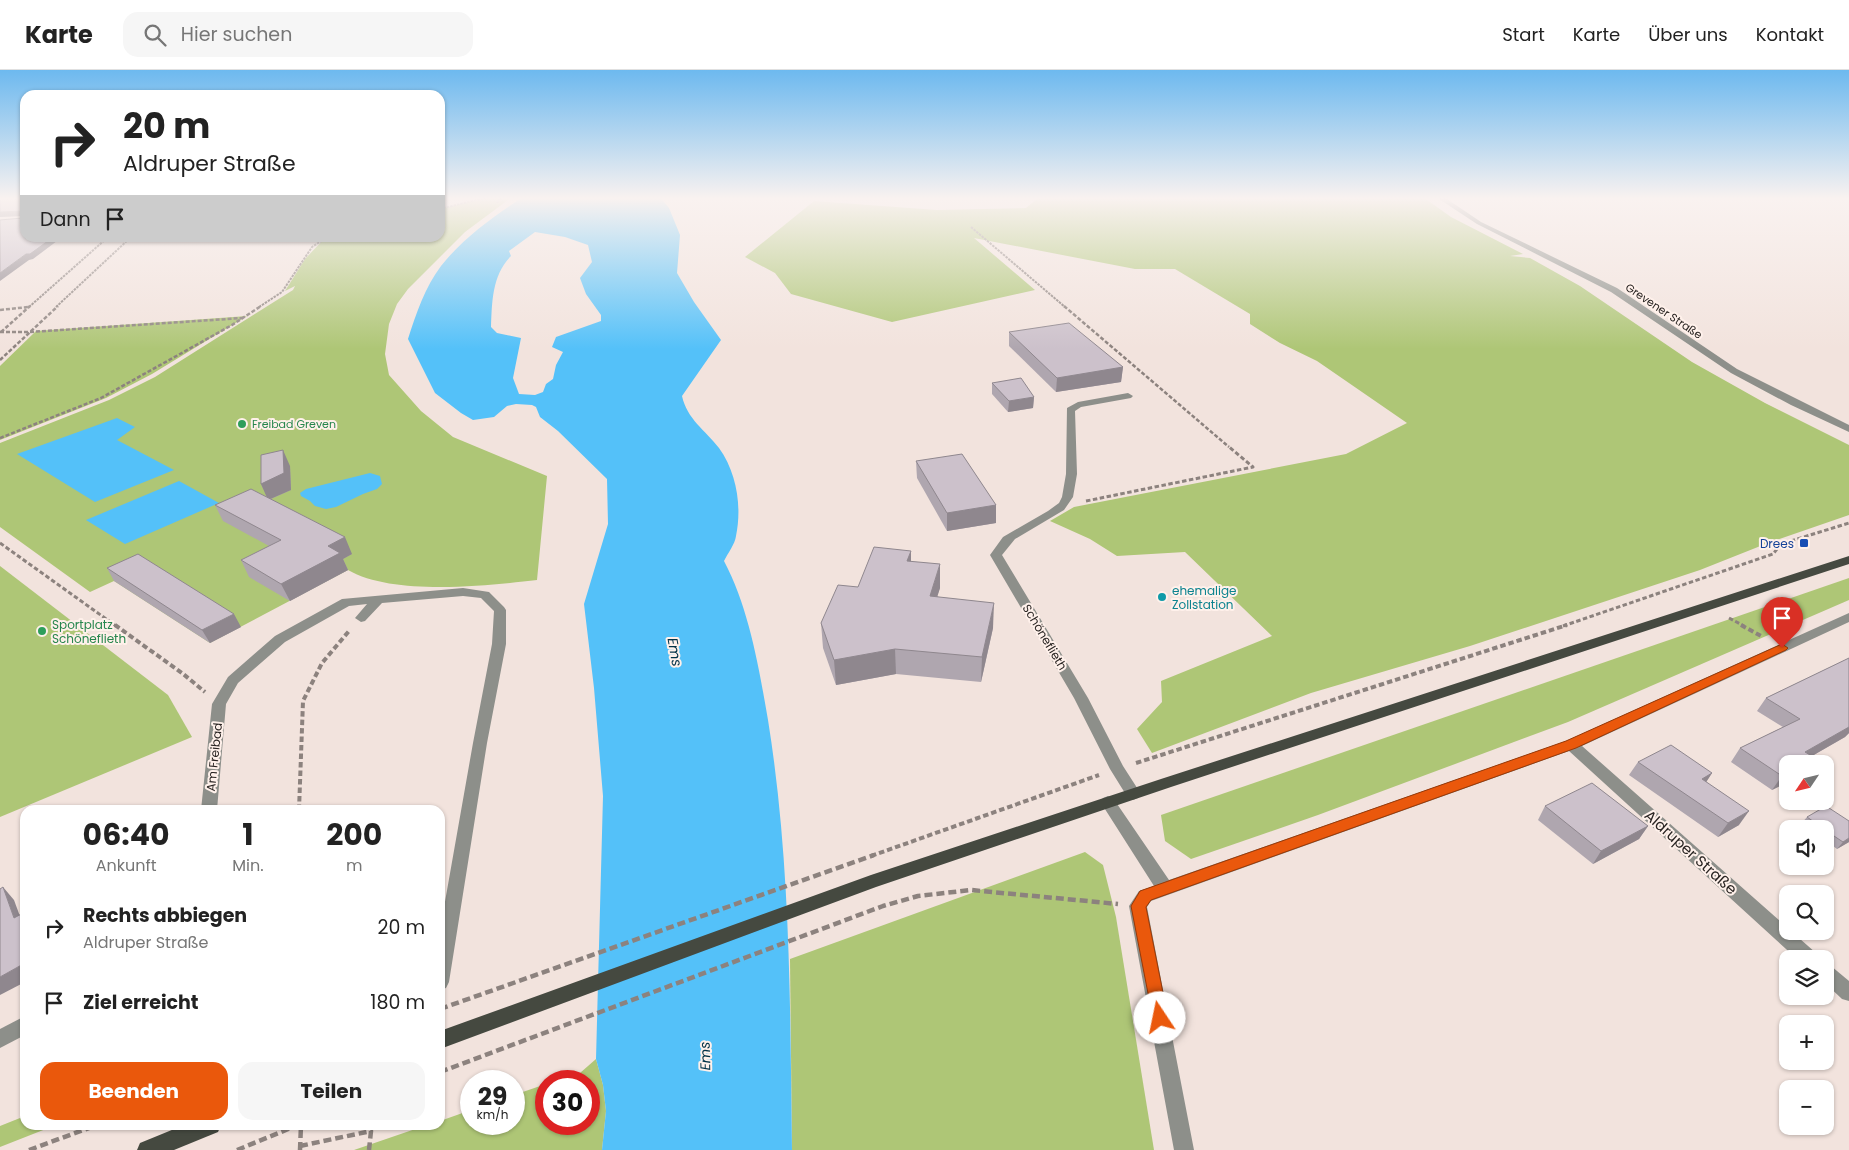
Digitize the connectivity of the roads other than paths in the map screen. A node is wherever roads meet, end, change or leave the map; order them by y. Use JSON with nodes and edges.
{"nodes":[{"id":1,"x":1528,"y":247,"type":"edge"},
{"id":2,"x":1128,"y":396,"type":"dead end"},
{"id":3,"x":1849,"y":429,"type":"edge"},
{"id":4,"x":1849,"y":560,"type":"edge"},
{"id":5,"x":379,"y":599,"type":"junction"},
{"id":6,"x":1849,"y":617,"type":"edge"},
{"id":7,"x":361,"y":618,"type":"road end"},
{"id":8,"x":1571,"y":745,"type":"junction"},
{"id":9,"x":1133,"y":794,"type":"junction"},
{"id":10,"x":1108,"y":802,"type":"junction"},
{"id":11,"x":209,"y":805,"type":"edge"},
{"id":12,"x":1165,"y":888,"type":"junction"},
{"id":13,"x":1800,"y":950,"type":"edge"},
{"id":14,"x":445,"y":952,"type":"edge"},
{"id":15,"x":1834,"y":980,"type":"edge"},
{"id":16,"x":1849,"y":993,"type":"edge"},
{"id":17,"x":20,"y":1029,"type":"edge"},
{"id":18,"x":445,"y":1038,"type":"edge"},
{"id":19,"x":0,"y":1039,"type":"edge"},
{"id":20,"x":198,"y":1130,"type":"edge"},
{"id":21,"x":147,"y":1150,"type":"edge"},
{"id":22,"x":1184,"y":1150,"type":"edge"}],
"edges":[{"from":1,"to":3,"type":"street","name":"Grevener Straße"},
{"from":2,"to":9,"type":"street","name":"Schöneflieth"},
{"from":4,"to":9,"type":"main road"},
{"from":5,"to":7,"type":"street"},
{"from":5,"to":11,"type":"street","name":"Am Freibad"},
{"from":5,"to":14,"type":"street"},
{"from":6,"to":8,"type":"street"},
{"from":8,"to":12,"type":"street"},
{"from":8,"to":13,"type":"street","name":"Aldruper Straße"},
{"from":9,"to":10,"type":"main road"},
{"from":10,"to":12,"type":"street"},
{"from":10,"to":18,"type":"main road"},
{"from":12,"to":22,"type":"street"},
{"from":15,"to":16,"type":"street"},
{"from":17,"to":19,"type":"street"},
{"from":20,"to":21,"type":"main road"}]}
